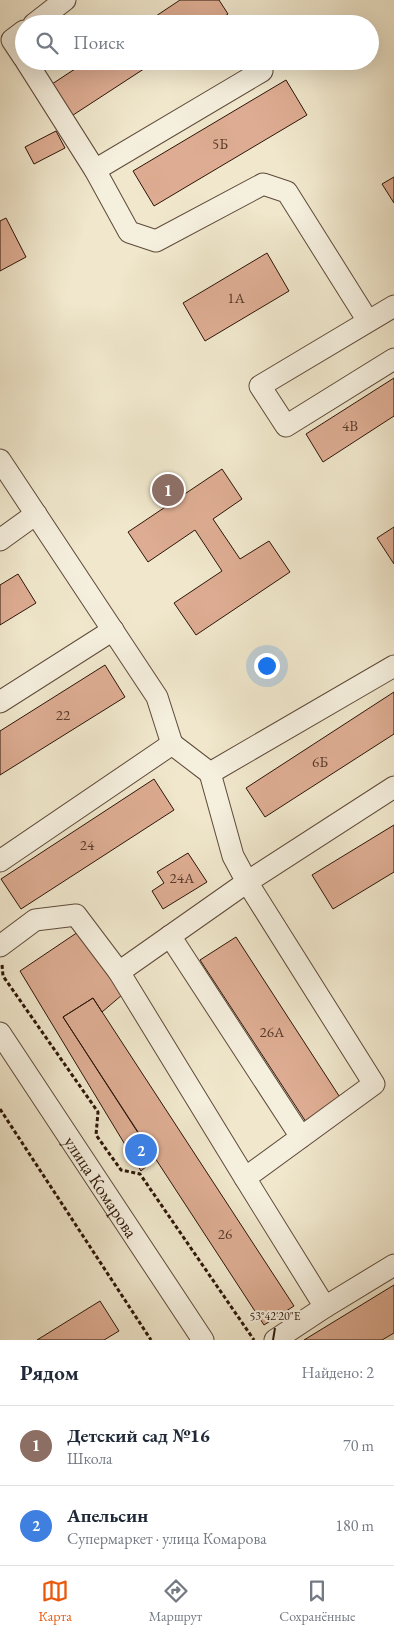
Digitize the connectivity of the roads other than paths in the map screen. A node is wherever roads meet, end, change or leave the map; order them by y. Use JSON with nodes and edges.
{"nodes":[{"id":1,"x":65,"y":0,"type":"edge"},
{"id":2,"x":46,"y":15,"type":"edge"},
{"id":3,"x":32,"y":70,"type":"edge"},
{"id":4,"x":262,"y":70,"type":"dead end"},
{"id":5,"x":95,"y":170,"type":"junction"},
{"id":6,"x":394,"y":306,"type":"edge"},
{"id":7,"x":368,"y":321,"type":"junction"},
{"id":8,"x":394,"y":359,"type":"edge"},
{"id":9,"x":0,"y":460,"type":"edge"},
{"id":10,"x":36,"y":514,"type":"junction"},
{"id":11,"x":0,"y":540,"type":"edge"},
{"id":12,"x":113,"y":630,"type":"junction"},
{"id":13,"x":394,"y":666,"type":"edge"},
{"id":14,"x":0,"y":702,"type":"edge"},
{"id":15,"x":172,"y":744,"type":"junction"},
{"id":16,"x":210,"y":772,"type":"junction"},
{"id":17,"x":394,"y":787,"type":"edge"},
{"id":18,"x":0,"y":861,"type":"edge"},
{"id":19,"x":247,"y":882,"type":"junction"},
{"id":20,"x":170,"y":936,"type":"junction"},
{"id":21,"x":0,"y":946,"type":"edge"},
{"id":22,"x":119,"y":972,"type":"junction"},
{"id":23,"x":0,"y":1033,"type":"edge"},
{"id":24,"x":301,"y":1137,"type":"junction"},
{"id":25,"x":245,"y":1178,"type":"junction"},
{"id":26,"x":394,"y":1265,"type":"edge"},
{"id":27,"x":325,"y":1307,"type":"junction"},
{"id":28,"x":203,"y":1340,"type":"edge"},
{"id":29,"x":275,"y":1340,"type":"edge"}],
"edges":[{"from":1,"to":2,"type":"street"},
{"from":3,"to":5,"type":"street"},
{"from":4,"to":5,"type":"street"},
{"from":5,"to":7,"type":"street"},
{"from":6,"to":7,"type":"street"},
{"from":7,"to":8,"type":"street"},
{"from":9,"to":10,"type":"street"},
{"from":10,"to":11,"type":"street"},
{"from":10,"to":12,"type":"street"},
{"from":12,"to":14,"type":"street"},
{"from":12,"to":15,"type":"street"},
{"from":13,"to":16,"type":"street"},
{"from":15,"to":16,"type":"street"},
{"from":15,"to":18,"type":"street"},
{"from":16,"to":19,"type":"street"},
{"from":17,"to":19,"type":"street"},
{"from":19,"to":20,"type":"street"},
{"from":19,"to":24,"type":"street"},
{"from":20,"to":22,"type":"street"},
{"from":20,"to":24,"type":"street"},
{"from":21,"to":22,"type":"street"},
{"from":22,"to":25,"type":"street"},
{"from":23,"to":28,"type":"street","name":"улица Комарова"},
{"from":24,"to":25,"type":"street"},
{"from":25,"to":27,"type":"street"},
{"from":26,"to":27,"type":"street"},
{"from":27,"to":29,"type":"street"}]}
